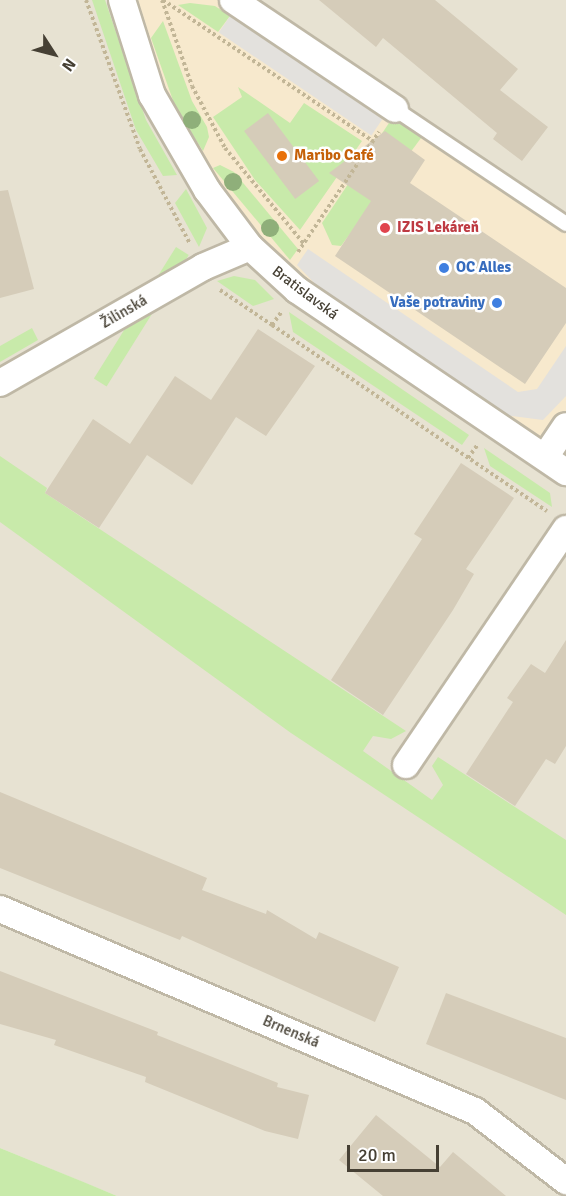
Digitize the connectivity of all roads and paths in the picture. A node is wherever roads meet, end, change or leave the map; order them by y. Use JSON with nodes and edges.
{"nodes":[{"id":1,"x":86,"y":0,"type":"edge"},
{"id":2,"x":123,"y":0,"type":"edge"},
{"id":3,"x":162,"y":0,"type":"edge"},
{"id":4,"x":233,"y":0,"type":"edge"},
{"id":5,"x":395,"y":109,"type":"junction"},
{"id":6,"x":373,"y":141,"type":"junction"},
{"id":7,"x":566,"y":224,"type":"edge"},
{"id":8,"x":304,"y":244,"type":"junction"},
{"id":9,"x":250,"y":247,"type":"junction"},
{"id":10,"x":203,"y":267,"type":"junction"},
{"id":11,"x":289,"y":284,"type":"junction"},
{"id":12,"x":272,"y":325,"type":"junction"},
{"id":13,"x":0,"y":383,"type":"edge"},
{"id":14,"x":566,"y":426,"type":"edge"},
{"id":15,"x":545,"y":458,"type":"junction"},
{"id":16,"x":566,"y":472,"type":"edge"},
{"id":17,"x":561,"y":523,"type":"edge"},
{"id":18,"x":406,"y":765,"type":"dead end"},
{"id":19,"x":0,"y":909,"type":"edge"},
{"id":20,"x":566,"y":1181,"type":"edge"}],
"edges":[{"from":1,"to":10,"type":"path"},
{"from":2,"to":9,"type":"street","name":"Bratislavská"},
{"from":3,"to":6,"type":"path"},
{"from":3,"to":8,"type":"path"},
{"from":4,"to":5,"type":"street"},
{"from":5,"to":6,"type":"path"},
{"from":5,"to":7,"type":"lane"},
{"from":6,"to":8,"type":"path"},
{"from":8,"to":11,"type":"path"},
{"from":9,"to":10,"type":"street","name":"Žilinská"},
{"from":9,"to":11,"type":"street","name":"Bratislavská"},
{"from":10,"to":12,"type":"path"},
{"from":10,"to":13,"type":"street","name":"Žilinská"},
{"from":11,"to":12,"type":"path"},
{"from":11,"to":15,"type":"street","name":"Bratislavská"},
{"from":12,"to":17,"type":"path"},
{"from":14,"to":15,"type":"street"},
{"from":15,"to":16,"type":"street","name":"Bratislavská"},
{"from":17,"to":18,"type":"street"},
{"from":19,"to":20,"type":"street","name":"Brnenská"}]}
